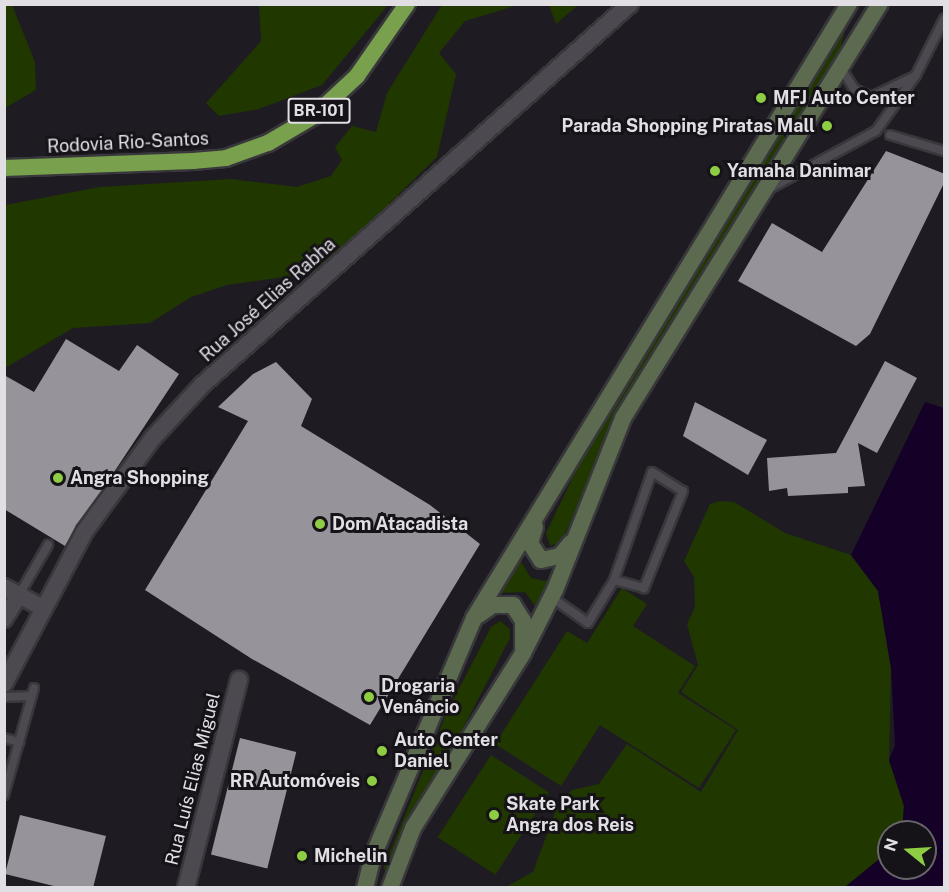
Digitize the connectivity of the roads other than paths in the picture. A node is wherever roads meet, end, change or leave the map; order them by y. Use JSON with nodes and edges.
{"nodes":[{"id":1,"x":407,"y":4,"type":"edge"},
{"id":2,"x":630,"y":4,"type":"edge"},
{"id":3,"x":849,"y":4,"type":"edge"},
{"id":4,"x":879,"y":5,"type":"edge"},
{"id":5,"x":945,"y":19,"type":"edge"},
{"id":6,"x":841,"y":68,"type":"junction"},
{"id":7,"x":915,"y":75,"type":"junction"},
{"id":8,"x":890,"y":135,"type":"dead end"},
{"id":9,"x":945,"y":151,"type":"edge"},
{"id":10,"x":4,"y":168,"type":"edge"},
{"id":11,"x":763,"y":192,"type":"junction"},
{"id":12,"x":542,"y":506,"type":"junction"},
{"id":13,"x":581,"y":530,"type":"junction"},
{"id":14,"x":48,"y":545,"type":"dead end"},
{"id":15,"x":614,"y":580,"type":"junction"},
{"id":16,"x":12,"y":591,"type":"edge"},
{"id":17,"x":552,"y":597,"type":"junction"},
{"id":18,"x":41,"y":606,"type":"junction"},
{"id":19,"x":474,"y":618,"type":"junction"},
{"id":20,"x":4,"y":619,"type":"edge"},
{"id":21,"x":523,"y":653,"type":"junction"},
{"id":22,"x":239,"y":680,"type":"dead end"},
{"id":23,"x":4,"y":684,"type":"edge"},
{"id":24,"x":4,"y":697,"type":"edge"},
{"id":25,"x":4,"y":738,"type":"edge"},
{"id":26,"x":19,"y":742,"type":"junction"},
{"id":27,"x":4,"y":795,"type":"edge"},
{"id":28,"x":186,"y":888,"type":"edge"},
{"id":29,"x":365,"y":888,"type":"edge"},
{"id":30,"x":390,"y":888,"type":"edge"}],
"edges":[{"from":1,"to":10,"type":"highway","name":"Rodovia Rio-Santos","number":"BR-101"},
{"from":2,"to":18,"type":"street","name":"Rua José Elias Rabha"},
{"from":3,"to":12,"type":"main road"},
{"from":4,"to":6,"type":"main road"},
{"from":5,"to":7,"type":"lane"},
{"from":6,"to":7,"type":"lane"},
{"from":6,"to":11,"type":"main road"},
{"from":7,"to":11,"type":"lane"},
{"from":8,"to":9,"type":"lane"},
{"from":11,"to":13,"type":"main road"},
{"from":12,"to":13,"type":"main road"},
{"from":12,"to":19,"type":"main road"},
{"from":13,"to":17,"type":"main road"},
{"from":14,"to":16,"type":"lane"},
{"from":15,"to":15,"type":"lane"},
{"from":15,"to":17,"type":"lane"},
{"from":16,"to":18,"type":"street"},
{"from":16,"to":20,"type":"street"},
{"from":17,"to":21,"type":"main road"},
{"from":18,"to":23,"type":"street","name":"Rua José Elias Rabha"},
{"from":19,"to":21,"type":"main road"},
{"from":19,"to":29,"type":"main road"},
{"from":21,"to":30,"type":"main road"},
{"from":22,"to":28,"type":"street","name":"Rua Luís Elias Miguel"},
{"from":24,"to":26,"type":"lane"},
{"from":25,"to":26,"type":"lane"},
{"from":26,"to":27,"type":"lane"}]}
